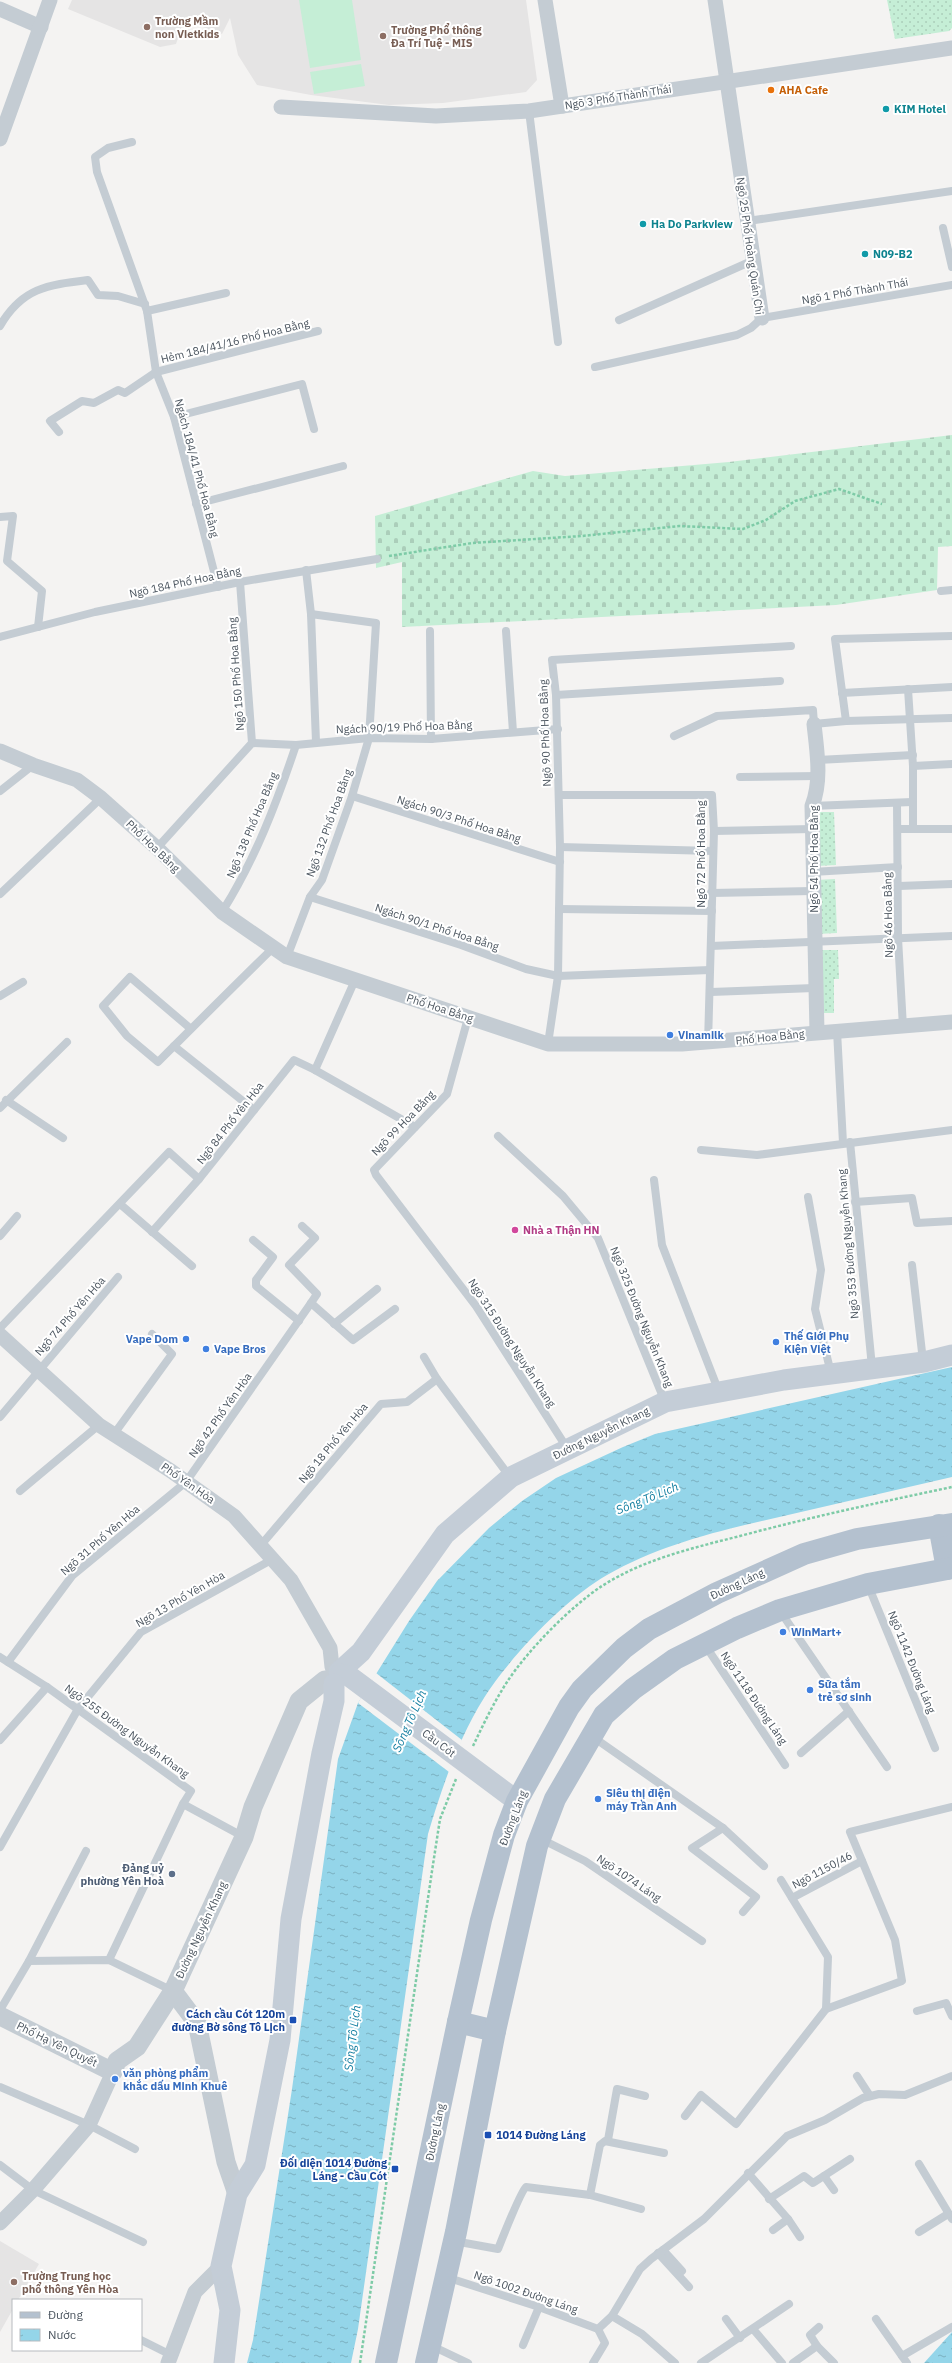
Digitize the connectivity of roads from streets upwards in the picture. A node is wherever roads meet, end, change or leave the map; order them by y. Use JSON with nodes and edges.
{"nodes":[{"id":1,"x":50,"y":0,"type":"edge"},
{"id":2,"x":545,"y":0,"type":"edge"},
{"id":3,"x":715,"y":0,"type":"edge"},
{"id":4,"x":0,"y":9,"type":"edge"},
{"id":5,"x":41,"y":27,"type":"junction"},
{"id":6,"x":952,"y":48,"type":"edge"},
{"id":7,"x":726,"y":80,"type":"junction"},
{"id":8,"x":562,"y":106,"type":"junction"},
{"id":9,"x":281,"y":107,"type":"dead end"},
{"id":10,"x":0,"y":139,"type":"edge"},
{"id":11,"x":762,"y":318,"type":"road end"},
{"id":12,"x":814,"y":724,"type":"road end"},
{"id":13,"x":0,"y":751,"type":"edge"},
{"id":14,"x":952,"y":1022,"type":"edge"},
{"id":15,"x":817,"y":1032,"type":"junction"},
{"id":16,"x":0,"y":1335,"type":"edge"},
{"id":17,"x":952,"y":1355,"type":"edge"},
{"id":18,"x":946,"y":1524,"type":"edge"},
{"id":19,"x":949,"y":1569,"type":"edge"},
{"id":20,"x":334,"y":1675,"type":"junction"},
{"id":21,"x":517,"y":1801,"type":"junction"},
{"id":22,"x":173,"y":1992,"type":"junction"},
{"id":23,"x":0,"y":2016,"type":"edge"},
{"id":24,"x":458,"y":2022,"type":"junction"},
{"id":25,"x":495,"y":2031,"type":"junction"},
{"id":26,"x":113,"y":2072,"type":"junction"},
{"id":27,"x":237,"y":2194,"type":"junction"},
{"id":28,"x":0,"y":2222,"type":"edge"},
{"id":29,"x":221,"y":2266,"type":"junction"},
{"id":30,"x":428,"y":2354,"type":"edge"},
{"id":31,"x":170,"y":2359,"type":"edge"},
{"id":32,"x":224,"y":2363,"type":"edge"},
{"id":33,"x":386,"y":2363,"type":"edge"}],
"edges":[{"from":1,"to":5,"type":"street"},
{"from":2,"to":8,"type":"street"},
{"from":3,"to":7,"type":"street","name":"Ngõ 25 Phố Hoàng Quán Chi"},
{"from":4,"to":5,"type":"street"},
{"from":5,"to":10,"type":"street"},
{"from":6,"to":7,"type":"street","name":"Ngõ 3 Phố Thành Thái"},
{"from":7,"to":8,"type":"street","name":"Ngõ 3 Phố Thành Thái"},
{"from":7,"to":11,"type":"street","name":"Ngõ 25 Phố Hoàng Quán Chi"},
{"from":8,"to":9,"type":"street","name":"Ngõ 3 Phố Thành Thái"},
{"from":12,"to":15,"type":"street","name":"Ngõ 54 Phố Hoa Bằng"},
{"from":13,"to":15,"type":"street","name":"Phố Hoa Bằng"},
{"from":14,"to":15,"type":"street","name":"Phố Hoa Bằng"},
{"from":16,"to":20,"type":"street","name":"Phố Yên Hòa"},
{"from":17,"to":20,"type":"main road","name":"Đường Nguyễn Khang"},
{"from":18,"to":19,"type":"main road"},
{"from":18,"to":21,"type":"main road","name":"Đường Láng"},
{"from":19,"to":25,"type":"main road"},
{"from":20,"to":21,"type":"main road","name":"Cầu Cót"},
{"from":20,"to":22,"type":"street","name":"Đường Nguyễn Khang"},
{"from":20,"to":27,"type":"main road"},
{"from":21,"to":24,"type":"main road","name":"Đường Láng"},
{"from":22,"to":26,"type":"street"},
{"from":22,"to":27,"type":"street","name":"Đường Nguyễn Khang"},
{"from":23,"to":26,"type":"street","name":"Phố Hạ Yên Quyết"},
{"from":24,"to":25,"type":"main road"},
{"from":24,"to":33,"type":"main road","name":"Đường Láng"},
{"from":25,"to":30,"type":"main road"},
{"from":26,"to":28,"type":"street"},
{"from":27,"to":29,"type":"main road"},
{"from":29,"to":31,"type":"street"},
{"from":29,"to":32,"type":"main road"}]}
